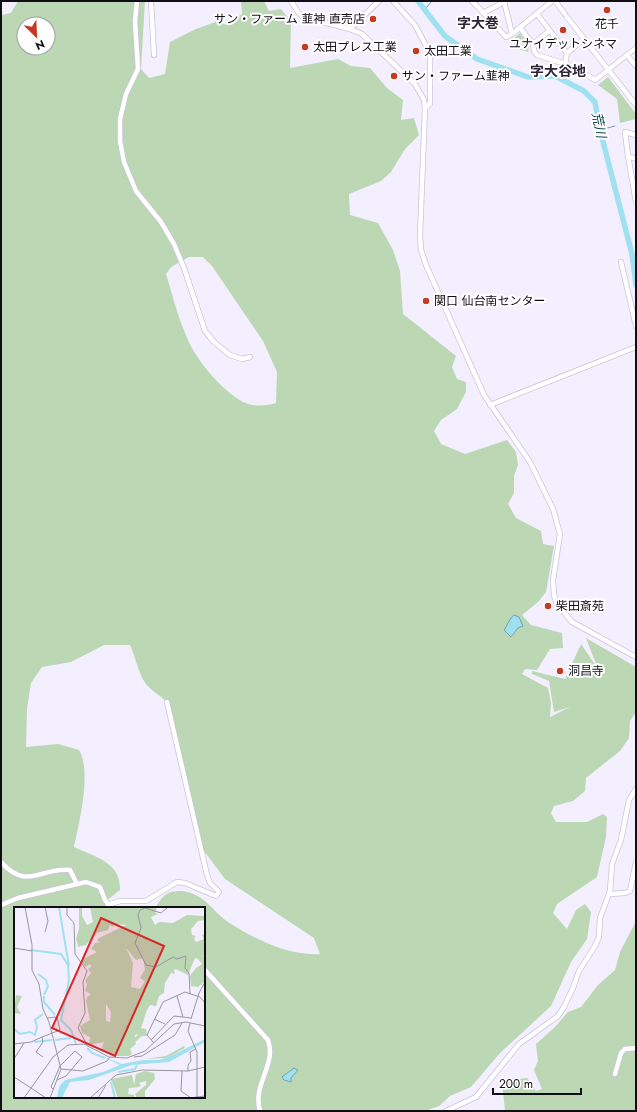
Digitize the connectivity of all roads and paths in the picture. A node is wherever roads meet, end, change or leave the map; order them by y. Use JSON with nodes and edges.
{"nodes":[{"id":1,"x":138,"y":1,"type":"edge"},
{"id":2,"x":151,"y":1,"type":"edge"},
{"id":3,"x":291,"y":1,"type":"edge"},
{"id":4,"x":379,"y":1,"type":"edge"},
{"id":5,"x":392,"y":1,"type":"edge"},
{"id":6,"x":472,"y":1,"type":"edge"},
{"id":7,"x":504,"y":1,"type":"edge"},
{"id":8,"x":554,"y":1,"type":"edge"},
{"id":9,"x":483,"y":13,"type":"junction"},
{"id":10,"x":537,"y":14,"type":"junction"},
{"id":11,"x":520,"y":28,"type":"junction"},
{"id":12,"x":350,"y":29,"type":"junction"},
{"id":13,"x":549,"y":31,"type":"junction"},
{"id":14,"x":512,"y":34,"type":"junction"},
{"id":15,"x":584,"y":39,"type":"junction"},
{"id":16,"x":533,"y":44,"type":"junction"},
{"id":17,"x":636,"y":48,"type":"edge"},
{"id":18,"x":567,"y":53,"type":"junction"},
{"id":19,"x":154,"y":55,"type":"dead end"},
{"id":20,"x":628,"y":55,"type":"junction"},
{"id":21,"x":565,"y":64,"type":"junction"},
{"id":22,"x":636,"y":66,"type":"edge"},
{"id":23,"x":609,"y":70,"type":"junction"},
{"id":24,"x":636,"y":105,"type":"edge"},
{"id":25,"x":425,"y":108,"type":"junction"},
{"id":26,"x":636,"y":135,"type":"edge"},
{"id":27,"x":628,"y":156,"type":"junction"},
{"id":28,"x":636,"y":159,"type":"edge"},
{"id":29,"x":634,"y":180,"type":"edge"},
{"id":30,"x":636,"y":202,"type":"edge"},
{"id":31,"x":621,"y":262,"type":"dead end"},
{"id":32,"x":636,"y":326,"type":"edge"},
{"id":33,"x":636,"y":347,"type":"edge"},
{"id":34,"x":250,"y":357,"type":"dead end"},
{"id":35,"x":490,"y":405,"type":"junction"},
{"id":36,"x":636,"y":657,"type":"edge"},
{"id":37,"x":167,"y":702,"type":"dead end"},
{"id":38,"x":636,"y":789,"type":"edge"},
{"id":39,"x":1,"y":862,"type":"edge"},
{"id":40,"x":636,"y":862,"type":"edge"},
{"id":41,"x":77,"y":884,"type":"junction"},
{"id":42,"x":609,"y":894,"type":"junction"},
{"id":43,"x":1,"y":905,"type":"edge"},
{"id":44,"x":110,"y":906,"type":"edge"},
{"id":45,"x":205,"y":970,"type":"edge"},
{"id":46,"x":636,"y":1048,"type":"edge"},
{"id":47,"x":615,"y":1074,"type":"dead end"},
{"id":48,"x":260,"y":1111,"type":"edge"},
{"id":49,"x":446,"y":1111,"type":"edge"}],
"edges":[{"from":1,"to":34,"type":"street"},
{"from":2,"to":19,"type":"street"},
{"from":3,"to":12,"type":"street"},
{"from":4,"to":12,"type":"street"},
{"from":5,"to":25,"type":"street"},
{"from":6,"to":9,"type":"street"},
{"from":7,"to":9,"type":"street"},
{"from":7,"to":14,"type":"street"},
{"from":8,"to":10,"type":"street"},
{"from":8,"to":15,"type":"street"},
{"from":9,"to":14,"type":"street"},
{"from":10,"to":11,"type":"street"},
{"from":10,"to":13,"type":"street"},
{"from":11,"to":14,"type":"street"},
{"from":11,"to":16,"type":"street"},
{"from":12,"to":25,"type":"street"},
{"from":13,"to":16,"type":"street"},
{"from":13,"to":18,"type":"street"},
{"from":15,"to":18,"type":"street"},
{"from":15,"to":23,"type":"street"},
{"from":16,"to":21,"type":"street"},
{"from":17,"to":20,"type":"street"},
{"from":18,"to":21,"type":"street"},
{"from":20,"to":22,"type":"street"},
{"from":20,"to":23,"type":"street"},
{"from":21,"to":23,"type":"street"},
{"from":23,"to":24,"type":"street"},
{"from":25,"to":35,"type":"street"},
{"from":26,"to":27,"type":"street"},
{"from":27,"to":28,"type":"street"},
{"from":27,"to":29,"type":"street"},
{"from":29,"to":30,"type":"street"},
{"from":31,"to":32,"type":"street"},
{"from":33,"to":35,"type":"street"},
{"from":35,"to":36,"type":"street"},
{"from":37,"to":44,"type":"street"},
{"from":38,"to":42,"type":"street"},
{"from":39,"to":41,"type":"street"},
{"from":40,"to":42,"type":"street"},
{"from":41,"to":43,"type":"street"},
{"from":41,"to":44,"type":"street"},
{"from":42,"to":49,"type":"street"},
{"from":45,"to":48,"type":"street"},
{"from":46,"to":47,"type":"street"}]}
